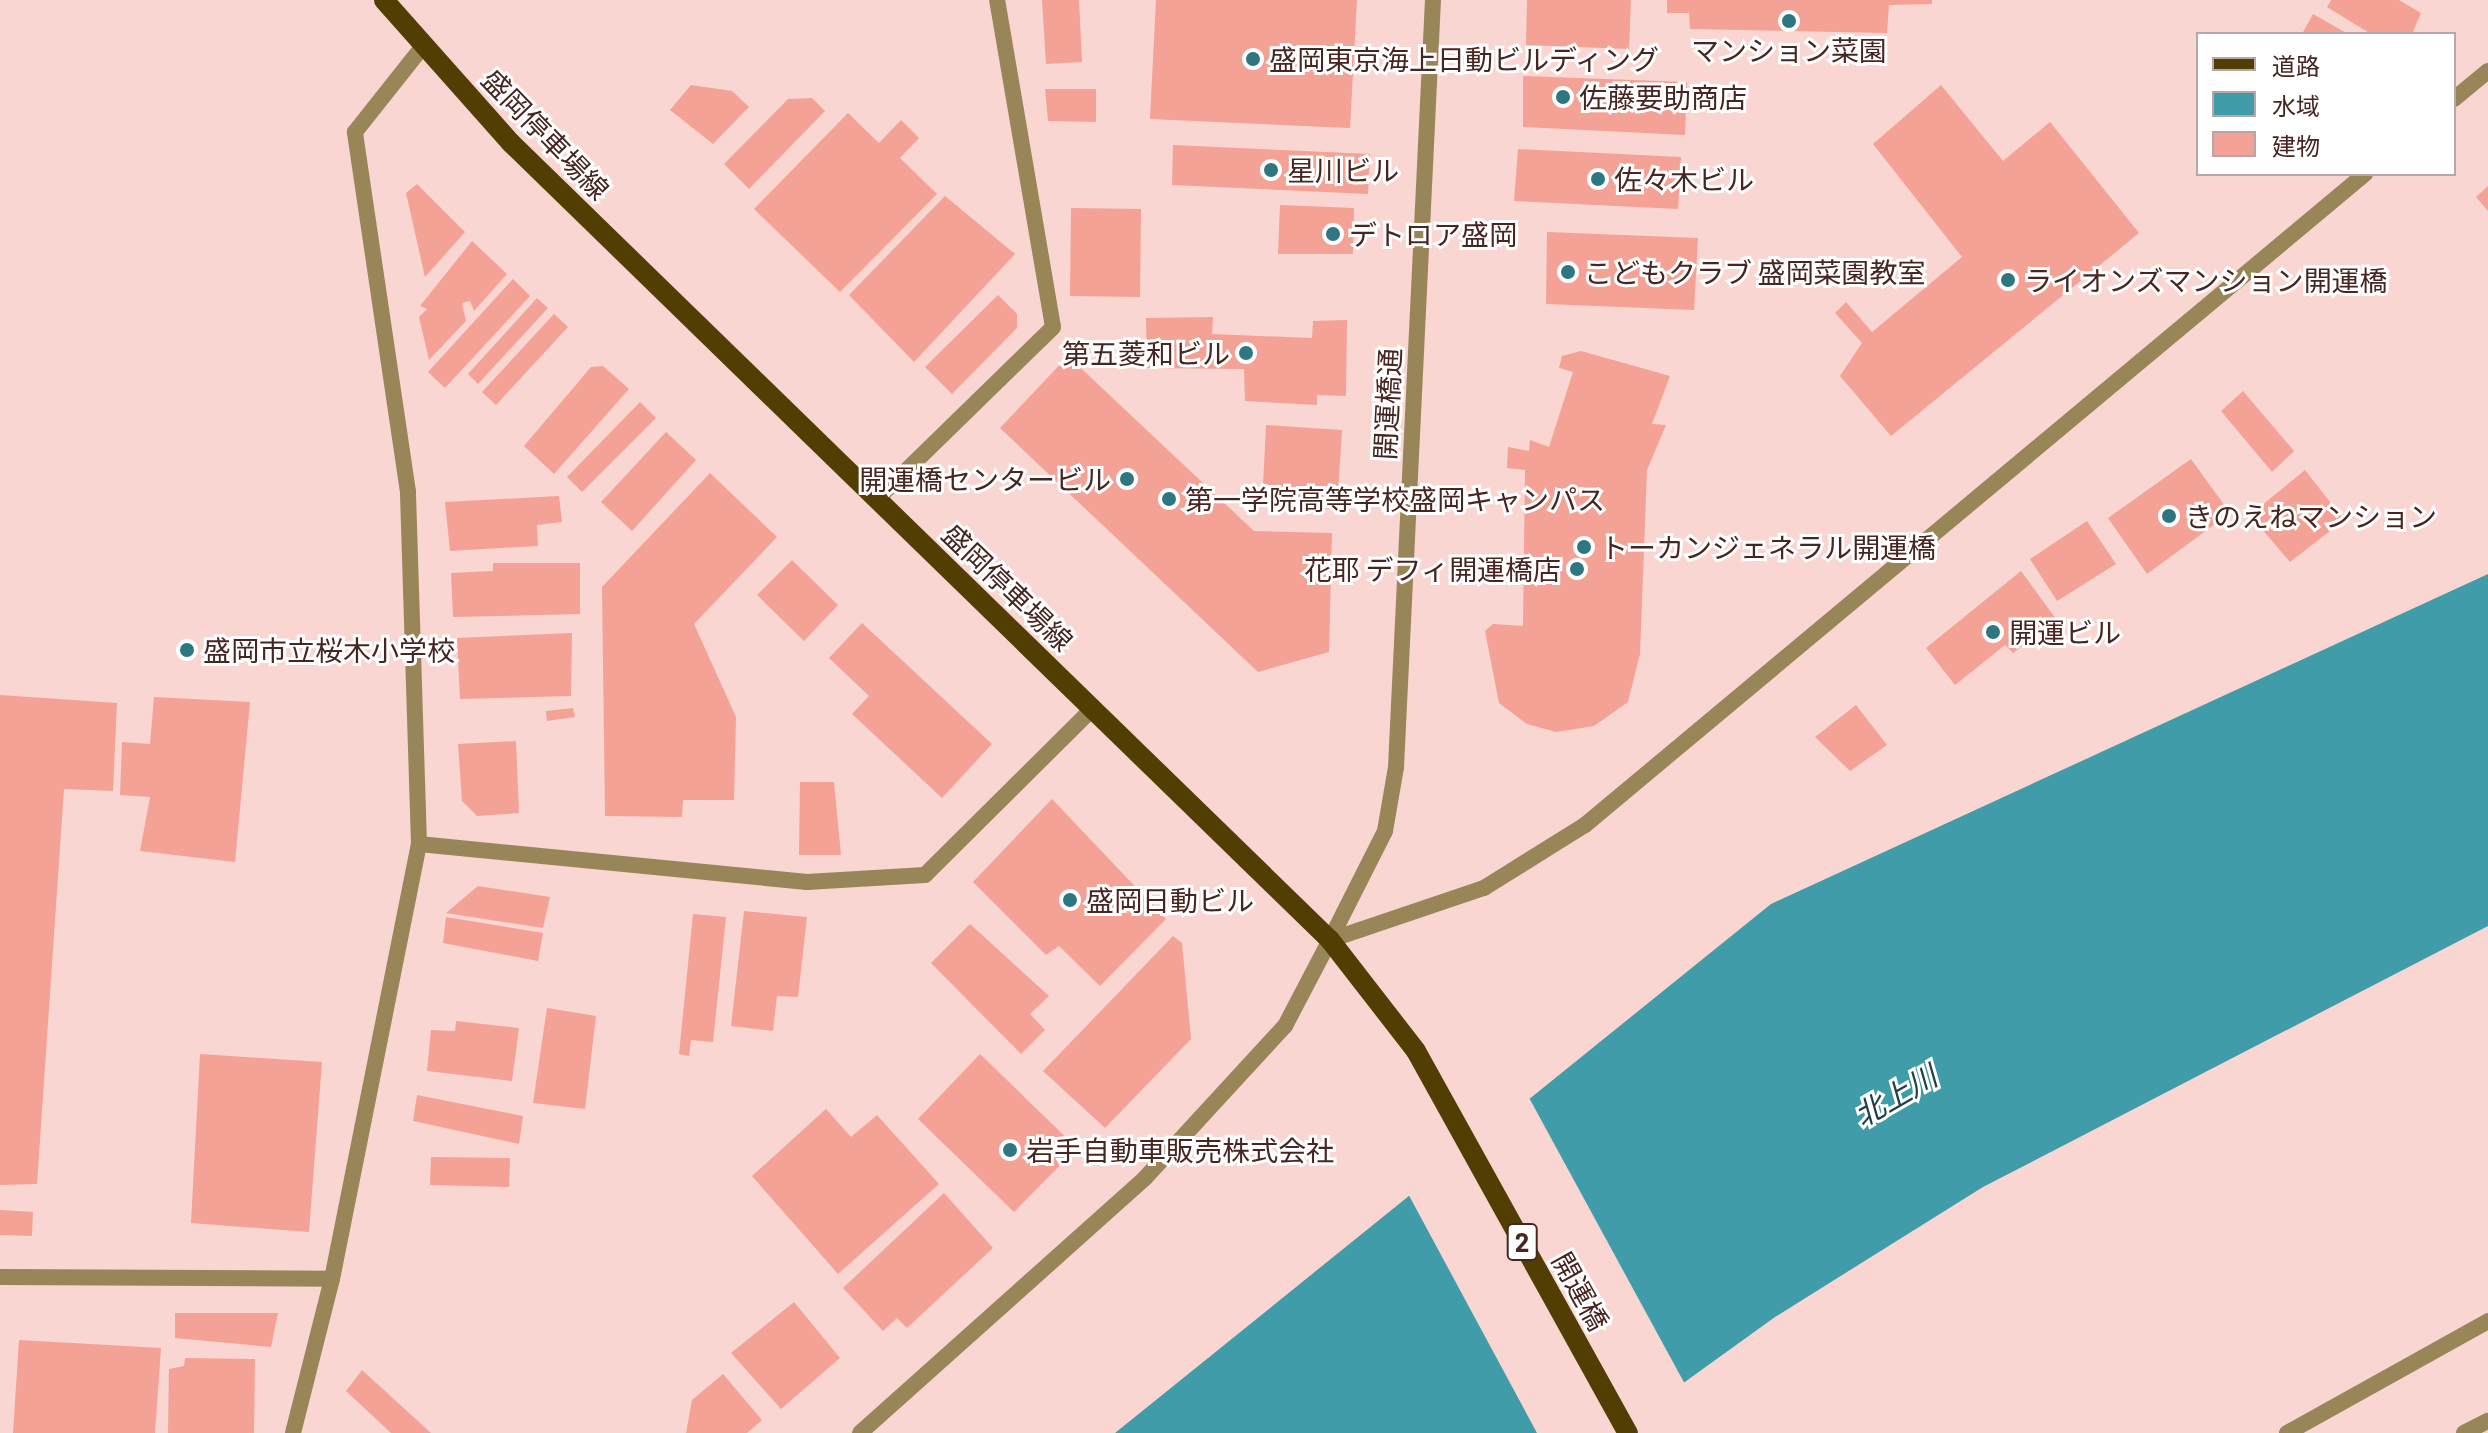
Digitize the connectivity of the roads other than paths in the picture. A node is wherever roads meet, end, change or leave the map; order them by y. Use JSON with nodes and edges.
{"nodes":[{"id":1,"x":384,"y":0,"type":"edge"},
{"id":2,"x":997,"y":0,"type":"edge"},
{"id":3,"x":1433,"y":0,"type":"edge"},
{"id":4,"x":424,"y":45,"type":"junction"},
{"id":5,"x":2488,"y":71,"type":"edge"},
{"id":6,"x":2456,"y":97,"type":"edge"},
{"id":7,"x":2363,"y":176,"type":"edge"},
{"id":8,"x":877,"y":499,"type":"junction"},
{"id":9,"x":1093,"y":708,"type":"junction"},
{"id":10,"x":419,"y":844,"type":"junction"},
{"id":11,"x":1330,"y":940,"type":"junction"},
{"id":12,"x":1416,"y":1051,"type":"joint"},
{"id":13,"x":0,"y":1277,"type":"edge"},
{"id":14,"x":332,"y":1279,"type":"junction"},
{"id":15,"x":2488,"y":1321,"type":"edge"},
{"id":16,"x":2488,"y":1421,"type":"edge"},
{"id":17,"x":293,"y":1433,"type":"edge"},
{"id":18,"x":860,"y":1433,"type":"edge"},
{"id":19,"x":1628,"y":1433,"type":"edge"},
{"id":20,"x":2287,"y":1433,"type":"edge"},
{"id":21,"x":2464,"y":1433,"type":"edge"}],
"edges":[{"from":1,"to":4,"type":"main road","name":"盛岡停車場線","number":"2"},
{"from":2,"to":8,"type":"street"},
{"from":3,"to":11,"type":"street","name":"開運橋通"},
{"from":4,"to":8,"type":"main road","name":"盛岡停車場線","number":"2"},
{"from":4,"to":10,"type":"street"},
{"from":5,"to":6,"type":"street"},
{"from":7,"to":11,"type":"street"},
{"from":8,"to":9,"type":"main road","name":"盛岡停車場線","number":"2"},
{"from":9,"to":10,"type":"street"},
{"from":9,"to":11,"type":"main road","name":"盛岡停車場線","number":"2"},
{"from":10,"to":14,"type":"street"},
{"from":11,"to":12,"type":"main road","name":"盛岡停車場線","number":"2"},
{"from":11,"to":18,"type":"street","name":"開運橋通"},
{"from":12,"to":19,"type":"main road","name":"開運橋","number":"2"},
{"from":13,"to":14,"type":"street"},
{"from":14,"to":17,"type":"street"},
{"from":15,"to":20,"type":"street"},
{"from":16,"to":21,"type":"street"}]}
